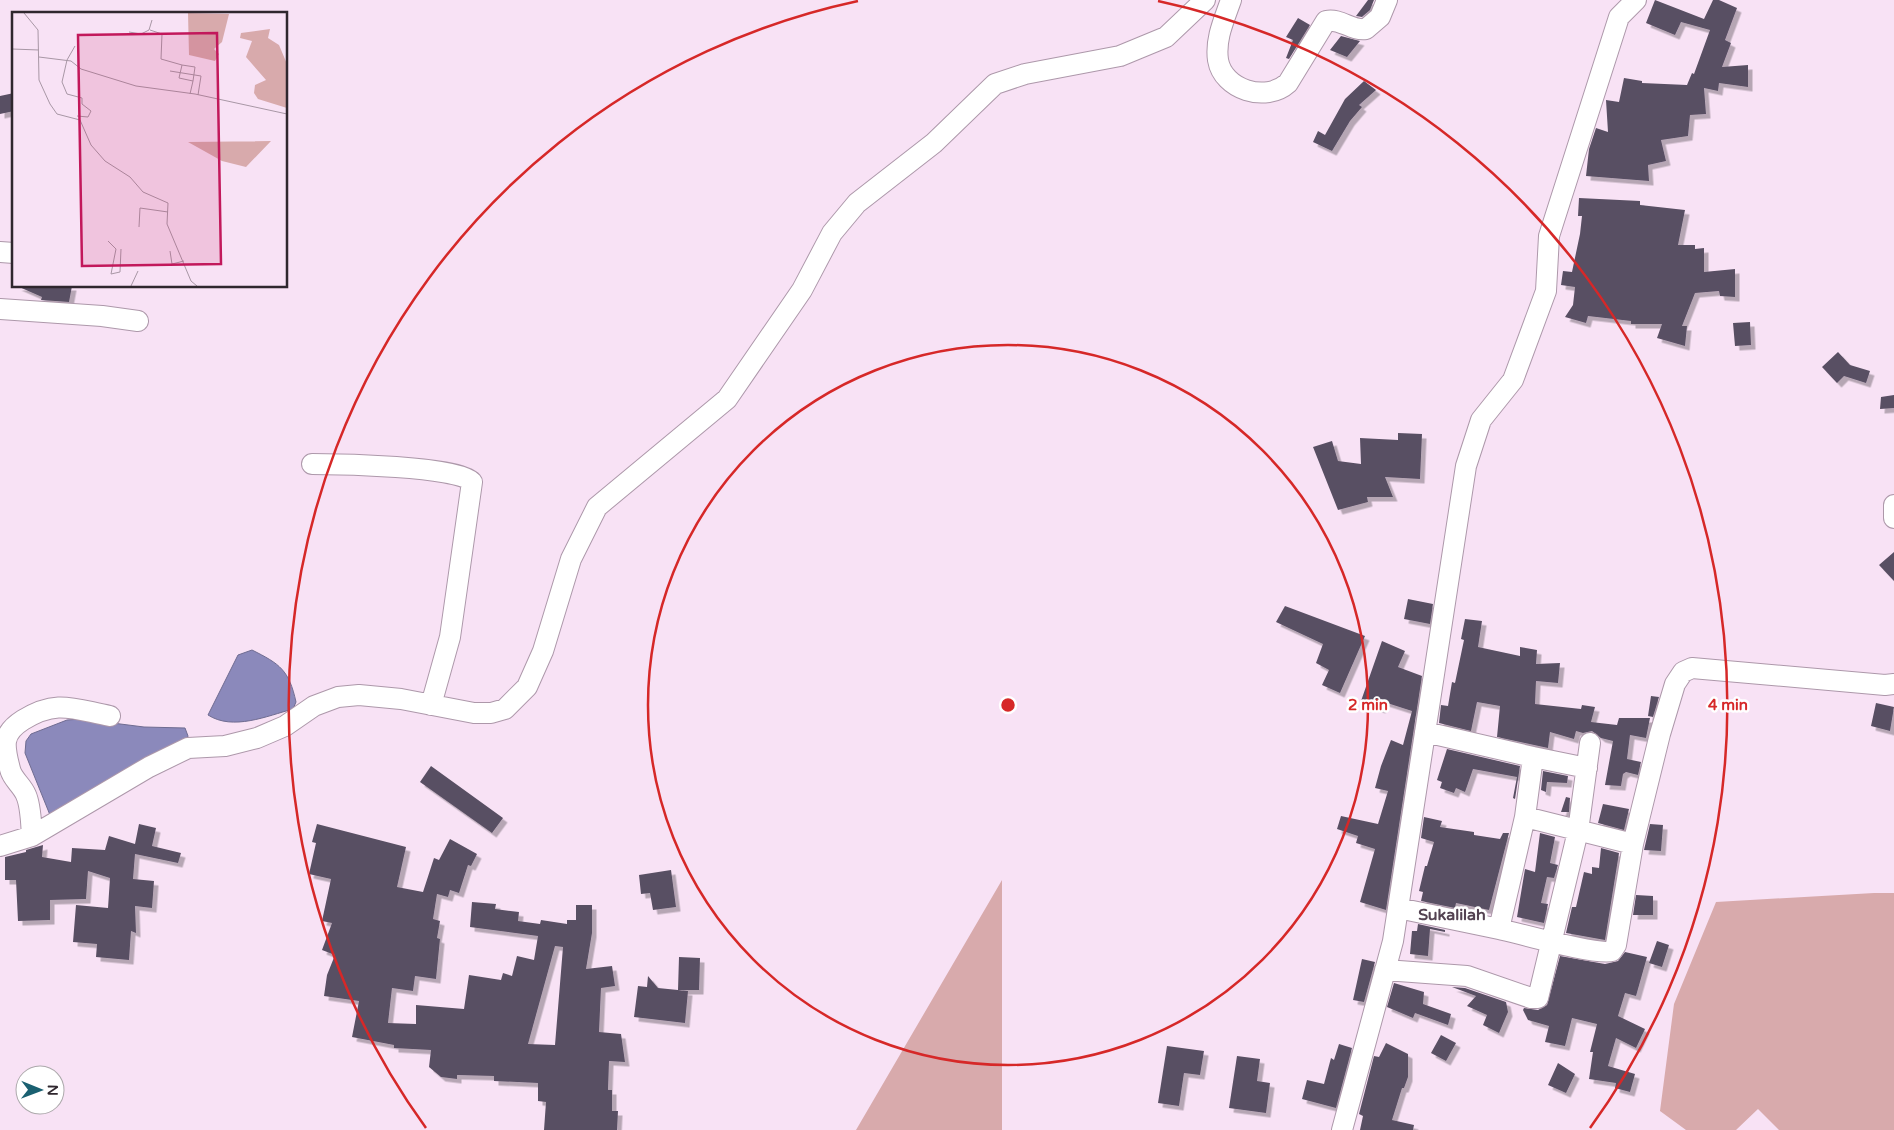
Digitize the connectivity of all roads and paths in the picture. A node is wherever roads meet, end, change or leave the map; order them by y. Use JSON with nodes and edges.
{"nodes":[{"id":1,"x":1205,"y":0,"type":"edge"},
{"id":2,"x":1231,"y":0,"type":"edge"},
{"id":3,"x":1387,"y":0,"type":"edge"},
{"id":4,"x":1636,"y":0,"type":"edge"},
{"id":5,"x":0,"y":309,"type":"edge"},
{"id":6,"x":138,"y":321,"type":"dead end"},
{"id":7,"x":312,"y":464,"type":"dead end"},
{"id":8,"x":1894,"y":505,"type":"edge"},
{"id":9,"x":1894,"y":518,"type":"edge"},
{"id":10,"x":1894,"y":684,"type":"edge"},
{"id":11,"x":432,"y":705,"type":"junction"},
{"id":12,"x":110,"y":716,"type":"dead end"},
{"id":13,"x":1425,"y":732,"type":"junction"},
{"id":14,"x":1590,"y":743,"type":"dead end"},
{"id":15,"x":1533,"y":758,"type":"junction"},
{"id":16,"x":1587,"y":768,"type":"junction"},
{"id":17,"x":1524,"y":817,"type":"junction"},
{"id":18,"x":1578,"y":831,"type":"junction"},
{"id":19,"x":32,"y":836,"type":"junction"},
{"id":20,"x":1633,"y":844,"type":"junction"},
{"id":21,"x":0,"y":846,"type":"edge"},
{"id":22,"x":1398,"y":908,"type":"junction"},
{"id":23,"x":1499,"y":929,"type":"junction"},
{"id":24,"x":1553,"y":942,"type":"junction"},
{"id":25,"x":1385,"y":970,"type":"junction"},
{"id":26,"x":1342,"y":1130,"type":"edge"}],
"edges":[{"from":1,"to":11,"type":"street"},
{"from":2,"to":3,"type":"street"},
{"from":4,"to":13,"type":"street"},
{"from":5,"to":6,"type":"street"},
{"from":7,"to":11,"type":"street"},
{"from":8,"to":9,"type":"street"},
{"from":10,"to":20,"type":"street"},
{"from":11,"to":19,"type":"street"},
{"from":12,"to":19,"type":"street"},
{"from":13,"to":15,"type":"street"},
{"from":13,"to":22,"type":"street"},
{"from":14,"to":16,"type":"street"},
{"from":15,"to":16,"type":"street"},
{"from":15,"to":17,"type":"street"},
{"from":16,"to":18,"type":"street"},
{"from":17,"to":18,"type":"street"},
{"from":17,"to":23,"type":"street"},
{"from":18,"to":20,"type":"street"},
{"from":18,"to":24,"type":"street"},
{"from":19,"to":21,"type":"street"},
{"from":20,"to":24,"type":"street"},
{"from":22,"to":23,"type":"street"},
{"from":22,"to":25,"type":"street"},
{"from":23,"to":24,"type":"street"},
{"from":24,"to":25,"type":"street"},
{"from":25,"to":26,"type":"street"}]}
